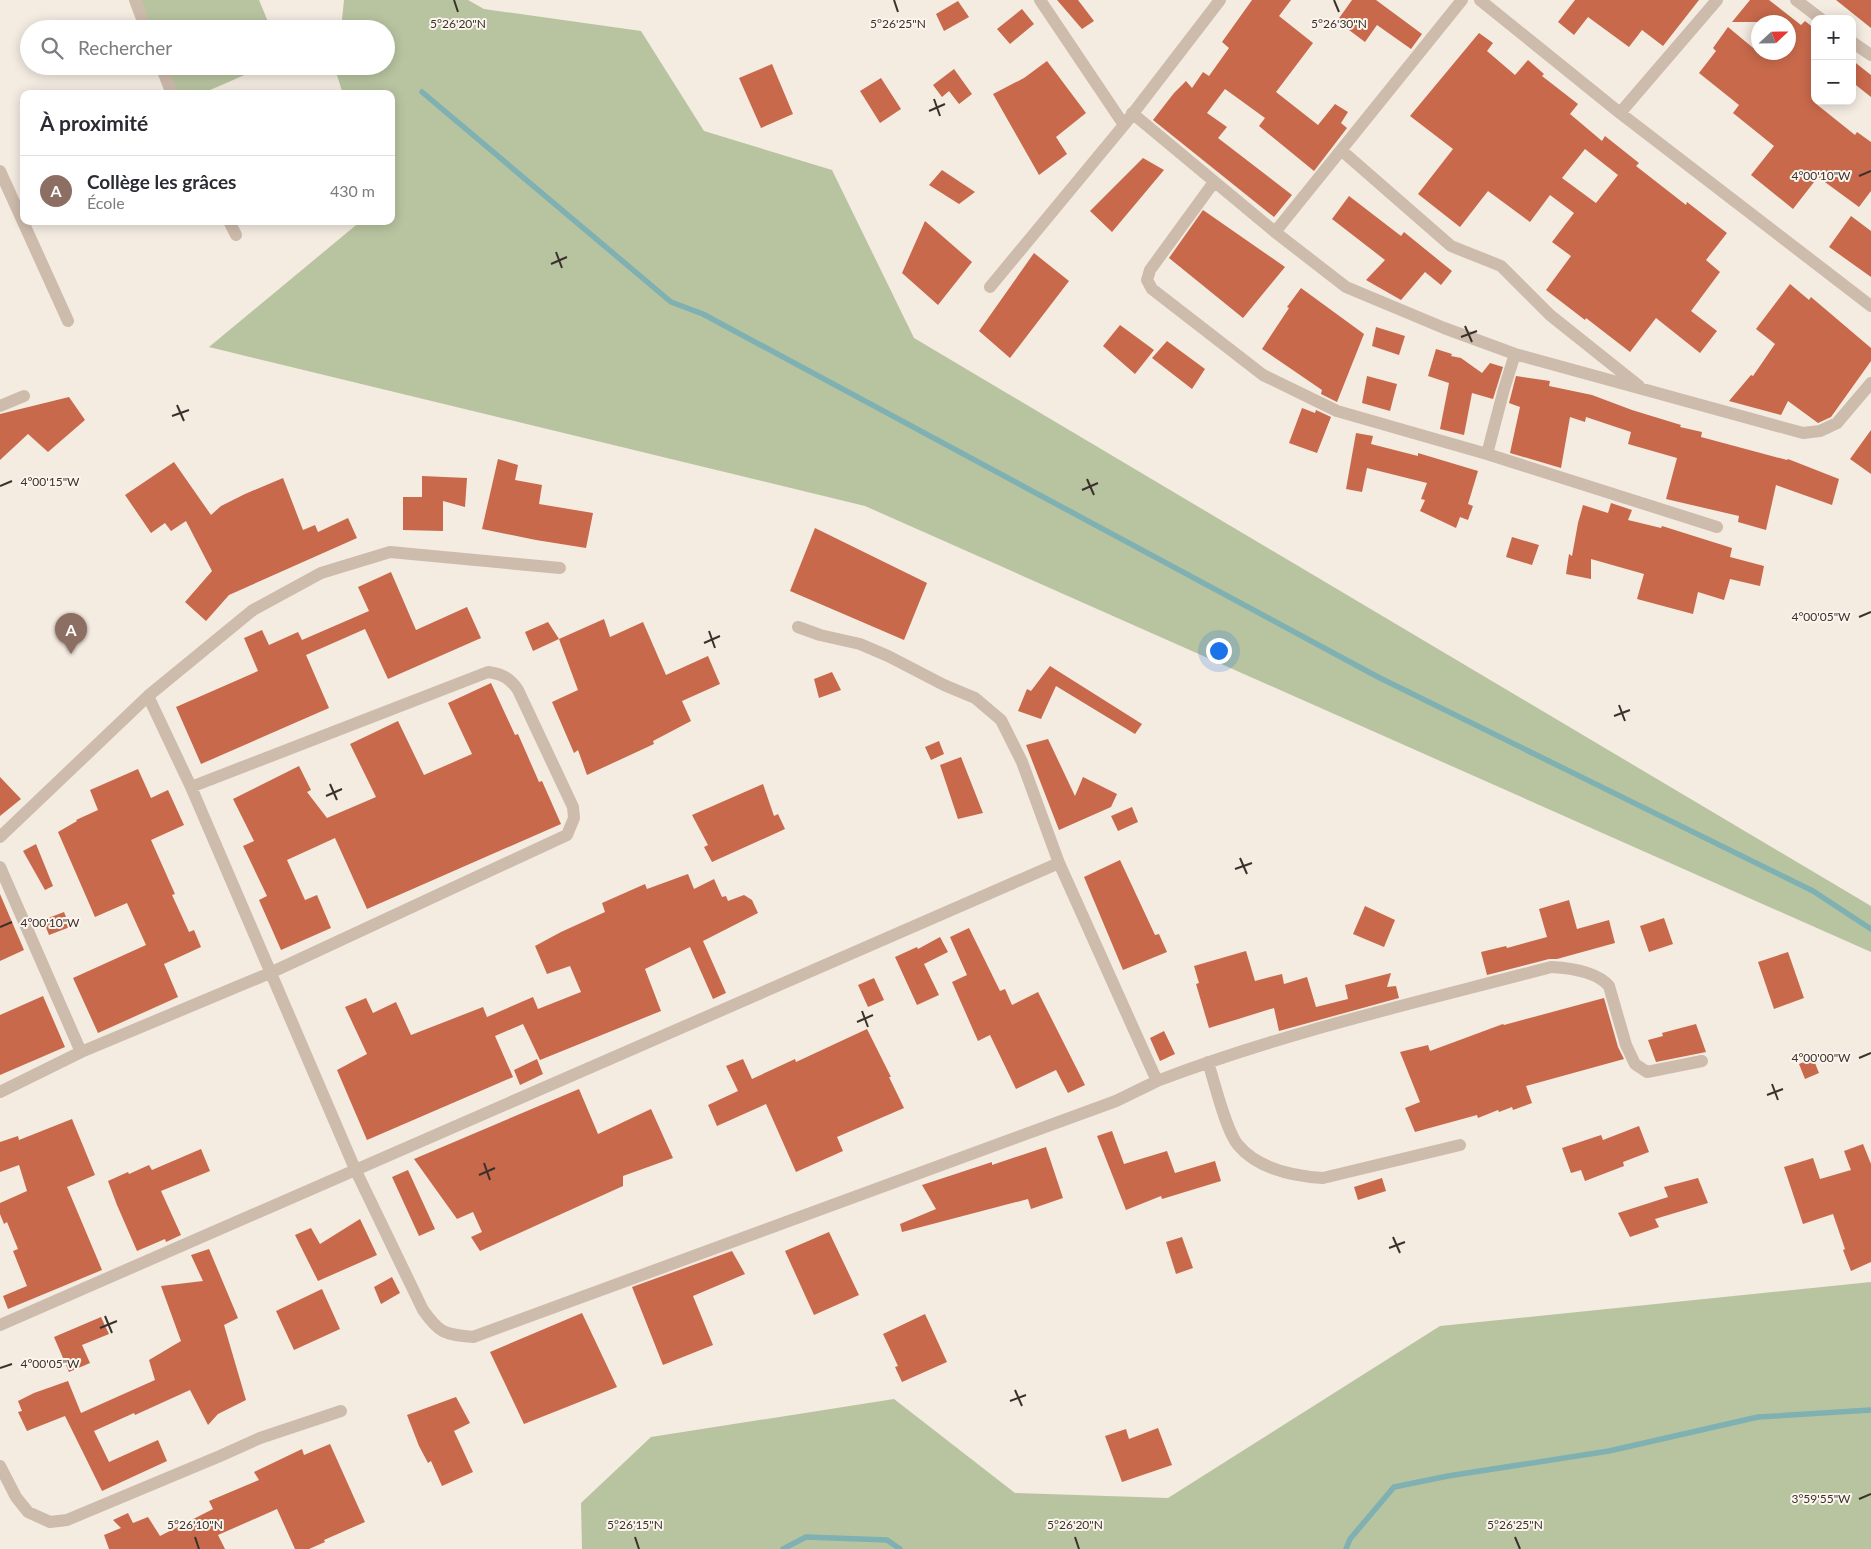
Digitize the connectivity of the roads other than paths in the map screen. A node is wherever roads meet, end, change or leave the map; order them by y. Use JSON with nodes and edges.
{"nodes":[{"id":1,"x":135,"y":0,"type":"edge"},
{"id":2,"x":1040,"y":0,"type":"edge"},
{"id":3,"x":1220,"y":0,"type":"edge"},
{"id":4,"x":1462,"y":0,"type":"edge"},
{"id":5,"x":1480,"y":0,"type":"edge"},
{"id":6,"x":1717,"y":0,"type":"edge"},
{"id":7,"x":1796,"y":0,"type":"edge"},
{"id":8,"x":1816,"y":15,"type":"edge"},
{"id":9,"x":143,"y":20,"type":"edge"},
{"id":10,"x":1856,"y":45,"type":"edge"},
{"id":11,"x":1871,"y":55,"type":"edge"},
{"id":12,"x":165,"y":75,"type":"edge"},
{"id":13,"x":170,"y":90,"type":"edge"},
{"id":14,"x":1132,"y":113,"type":"junction"},
{"id":15,"x":1620,"y":113,"type":"junction"},
{"id":16,"x":1124,"y":125,"type":"junction"},
{"id":17,"x":1341,"y":150,"type":"junction"},
{"id":18,"x":0,"y":171,"type":"edge"},
{"id":19,"x":1214,"y":182,"type":"junction"},
{"id":20,"x":20,"y":215,"type":"edge"},
{"id":21,"x":24,"y":225,"type":"edge"},
{"id":22,"x":231,"y":225,"type":"edge"},
{"id":23,"x":1275,"y":232,"type":"junction"},
{"id":24,"x":236,"y":234,"type":"dead end"},
{"id":25,"x":990,"y":287,"type":"dead end"},
{"id":26,"x":1871,"y":306,"type":"edge"},
{"id":27,"x":68,"y":321,"type":"dead end"},
{"id":28,"x":1516,"y":354,"type":"junction"},
{"id":29,"x":1871,"y":383,"type":"edge"},
{"id":30,"x":1643,"y":389,"type":"junction"},
{"id":31,"x":24,"y":396,"type":"dead end"},
{"id":32,"x":0,"y":406,"type":"edge"},
{"id":33,"x":1488,"y":454,"type":"junction"},
{"id":34,"x":1717,"y":527,"type":"dead end"},
{"id":35,"x":560,"y":568,"type":"dead end"},
{"id":36,"x":798,"y":627,"type":"dead end"},
{"id":37,"x":148,"y":696,"type":"junction"},
{"id":38,"x":191,"y":787,"type":"junction"},
{"id":39,"x":0,"y":837,"type":"edge"},
{"id":40,"x":1059,"y":863,"type":"junction"},
{"id":41,"x":0,"y":867,"type":"edge"},
{"id":42,"x":270,"y":972,"type":"junction"},
{"id":43,"x":81,"y":1052,"type":"junction"},
{"id":44,"x":1702,"y":1061,"type":"dead end"},
{"id":45,"x":1208,"y":1062,"type":"junction"},
{"id":46,"x":1157,"y":1081,"type":"junction"},
{"id":47,"x":0,"y":1092,"type":"edge"},
{"id":48,"x":1460,"y":1145,"type":"dead end"},
{"id":49,"x":355,"y":1169,"type":"junction"},
{"id":50,"x":0,"y":1325,"type":"edge"},
{"id":51,"x":341,"y":1411,"type":"dead end"},
{"id":52,"x":0,"y":1466,"type":"edge"}],
"edges":[{"from":1,"to":9,"type":"street"},
{"from":2,"to":16,"type":"street"},
{"from":3,"to":14,"type":"street"},
{"from":4,"to":17,"type":"street"},
{"from":5,"to":15,"type":"street"},
{"from":6,"to":15,"type":"street"},
{"from":7,"to":8,"type":"street"},
{"from":10,"to":11,"type":"street"},
{"from":12,"to":13,"type":"street"},
{"from":14,"to":16,"type":"street"},
{"from":14,"to":19,"type":"street"},
{"from":15,"to":26,"type":"street"},
{"from":16,"to":25,"type":"street"},
{"from":17,"to":23,"type":"street"},
{"from":17,"to":30,"type":"street"},
{"from":18,"to":20,"type":"street"},
{"from":19,"to":23,"type":"street"},
{"from":19,"to":33,"type":"street"},
{"from":21,"to":27,"type":"street"},
{"from":22,"to":24,"type":"street"},
{"from":23,"to":28,"type":"street"},
{"from":28,"to":30,"type":"street"},
{"from":28,"to":33,"type":"street"},
{"from":29,"to":30,"type":"street"},
{"from":31,"to":32,"type":"street"},
{"from":33,"to":34,"type":"street"},
{"from":35,"to":37,"type":"street"},
{"from":36,"to":40,"type":"street"},
{"from":37,"to":38,"type":"street"},
{"from":37,"to":39,"type":"street"},
{"from":38,"to":42,"type":"street"},
{"from":38,"to":42,"type":"street"},
{"from":40,"to":46,"type":"street"},
{"from":40,"to":49,"type":"street"},
{"from":41,"to":43,"type":"street"},
{"from":42,"to":43,"type":"street"},
{"from":42,"to":49,"type":"street"},
{"from":43,"to":47,"type":"street"},
{"from":44,"to":45,"type":"street"},
{"from":45,"to":46,"type":"street"},
{"from":45,"to":48,"type":"street"},
{"from":46,"to":49,"type":"street"},
{"from":49,"to":50,"type":"street"},
{"from":51,"to":52,"type":"street"}]}
